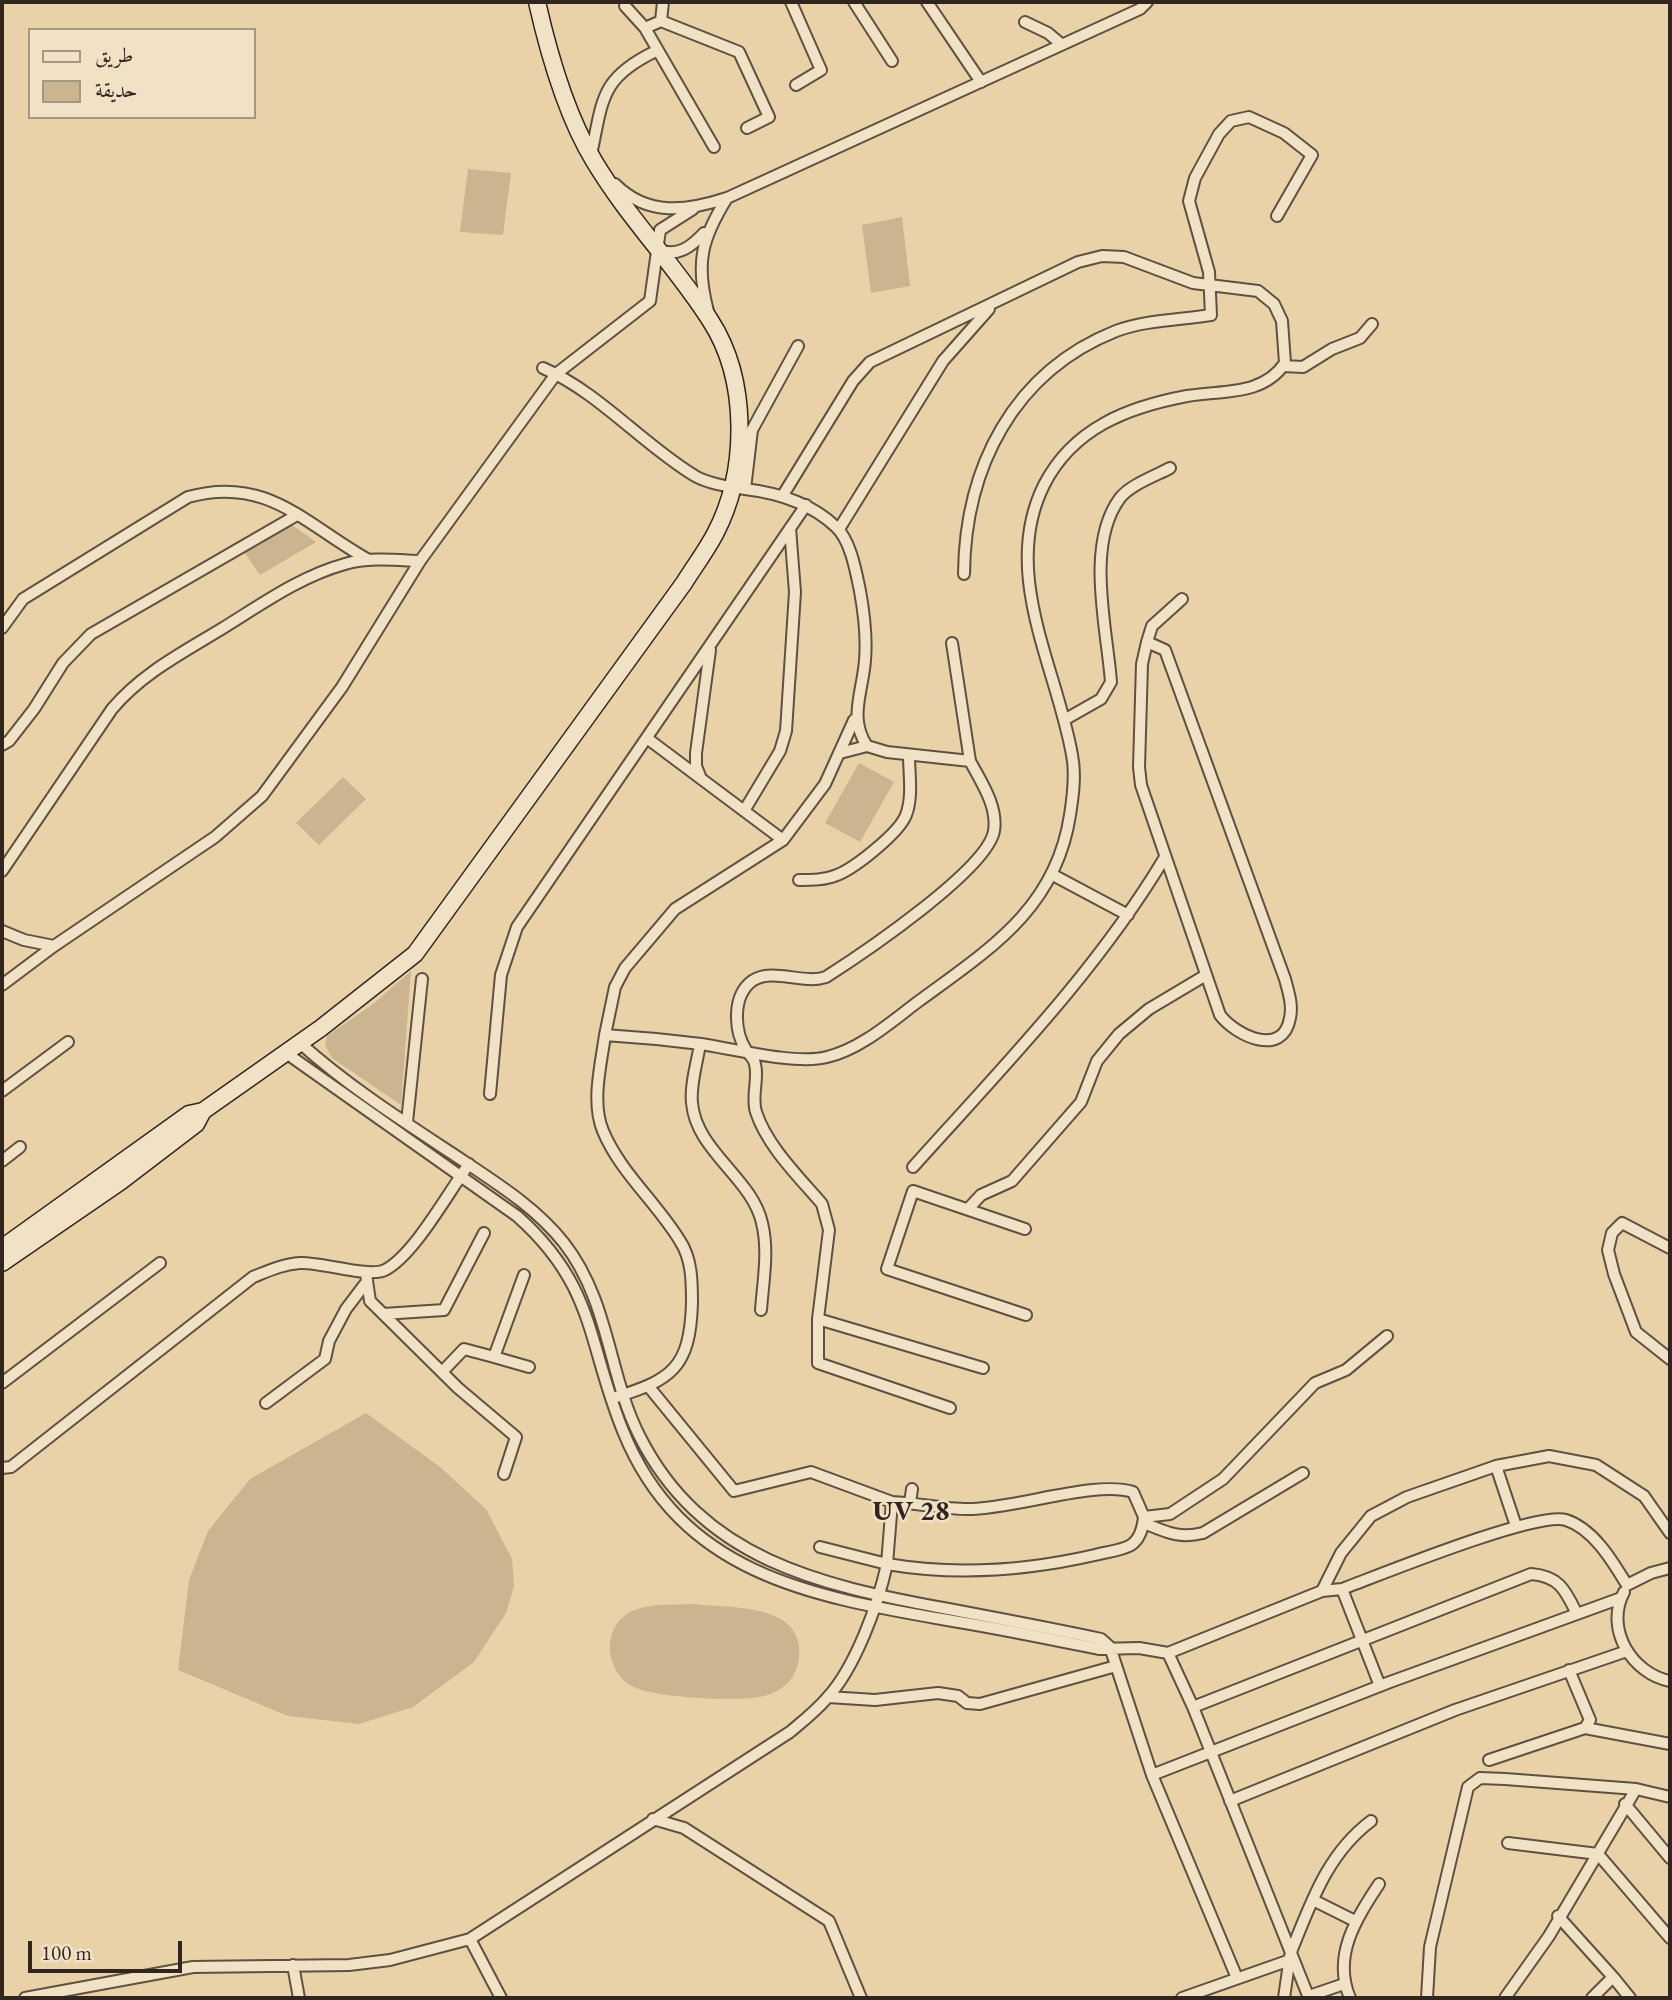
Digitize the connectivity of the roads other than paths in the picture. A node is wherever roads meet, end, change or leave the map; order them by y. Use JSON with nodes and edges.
{"nodes":[{"id":1,"x":537,"y":2,"type":"edge"},
{"id":2,"x":663,"y":2,"type":"edge"},
{"id":3,"x":791,"y":2,"type":"edge"},
{"id":4,"x":854,"y":2,"type":"edge"},
{"id":5,"x":928,"y":2,"type":"edge"},
{"id":6,"x":1147,"y":2,"type":"edge"},
{"id":7,"x":625,"y":6,"type":"dead end"},
{"id":8,"x":662,"y":21,"type":"junction"},
{"id":9,"x":1025,"y":22,"type":"dead end"},
{"id":10,"x":645,"y":28,"type":"junction"},
{"id":11,"x":1061,"y":44,"type":"junction"},
{"id":12,"x":656,"y":51,"type":"junction"},
{"id":13,"x":892,"y":61,"type":"dead end"},
{"id":14,"x":981,"y":82,"type":"junction"},
{"id":15,"x":796,"y":85,"type":"dead end"},
{"id":16,"x":747,"y":128,"type":"dead end"},
{"id":17,"x":714,"y":147,"type":"dead end"},
{"id":18,"x":593,"y":160,"type":"junction"},
{"id":19,"x":727,"y":198,"type":"junction"},
{"id":20,"x":692,"y":209,"type":"junction"},
{"id":21,"x":1277,"y":216,"type":"dead end"},
{"id":22,"x":711,"y":224,"type":"junction"},
{"id":23,"x":659,"y":250,"type":"junction"},
{"id":24,"x":1211,"y":286,"type":"junction"},
{"id":25,"x":999,"y":300,"type":"junction"},
{"id":26,"x":712,"y":322,"type":"junction"},
{"id":27,"x":1372,"y":324,"type":"dead end"},
{"id":28,"x":799,"y":346,"type":"dead end"},
{"id":29,"x":1283,"y":366,"type":"junction"},
{"id":30,"x":544,"y":368,"type":"dead end"},
{"id":31,"x":556,"y":374,"type":"junction"},
{"id":32,"x":1170,"y":468,"type":"dead end"},
{"id":33,"x":738,"y":488,"type":"junction"},
{"id":34,"x":783,"y":495,"type":"junction"},
{"id":35,"x":806,"y":505,"type":"junction"},
{"id":36,"x":297,"y":514,"type":"junction"},
{"id":37,"x":790,"y":528,"type":"junction"},
{"id":38,"x":839,"y":529,"type":"junction"},
{"id":39,"x":367,"y":559,"type":"junction"},
{"id":40,"x":420,"y":561,"type":"junction"},
{"id":41,"x":964,"y":574,"type":"dead end"},
{"id":42,"x":1182,"y":598,"type":"dead end"},
{"id":43,"x":2,"y":628,"type":"edge"},
{"id":44,"x":1147,"y":642,"type":"junction"},
{"id":45,"x":952,"y":643,"type":"dead end"},
{"id":46,"x":711,"y":645,"type":"junction"},
{"id":47,"x":855,"y":717,"type":"junction"},
{"id":48,"x":1064,"y":720,"type":"junction"},
{"id":49,"x":649,"y":739,"type":"junction"},
{"id":50,"x":2,"y":745,"type":"edge"},
{"id":51,"x":867,"y":746,"type":"junction"},
{"id":52,"x":840,"y":753,"type":"junction"},
{"id":53,"x":909,"y":755,"type":"junction"},
{"id":54,"x":970,"y":761,"type":"junction"},
{"id":55,"x":701,"y":779,"type":"junction"},
{"id":56,"x":744,"y":811,"type":"junction"},
{"id":57,"x":783,"y":840,"type":"junction"},
{"id":58,"x":1165,"y":857,"type":"junction"},
{"id":59,"x":2,"y":871,"type":"edge"},
{"id":60,"x":1053,"y":875,"type":"junction"},
{"id":61,"x":799,"y":880,"type":"dead end"},
{"id":62,"x":1128,"y":915,"type":"junction"},
{"id":63,"x":2,"y":931,"type":"edge"},
{"id":64,"x":54,"y":946,"type":"junction"},
{"id":65,"x":1206,"y":975,"type":"junction"},
{"id":66,"x":422,"y":979,"type":"dead end"},
{"id":67,"x":2,"y":985,"type":"edge"},
{"id":68,"x":605,"y":1035,"type":"junction"},
{"id":69,"x":68,"y":1042,"type":"dead end"},
{"id":70,"x":300,"y":1043,"type":"junction"},
{"id":71,"x":699,"y":1044,"type":"junction"},
{"id":72,"x":746,"y":1052,"type":"junction"},
{"id":73,"x":286,"y":1053,"type":"junction"},
{"id":74,"x":2,"y":1091,"type":"edge"},
{"id":75,"x":489,"y":1094,"type":"dead end"},
{"id":76,"x":203,"y":1111,"type":"junction"},
{"id":77,"x":407,"y":1122,"type":"junction"},
{"id":78,"x":20,"y":1147,"type":"dead end"},
{"id":79,"x":2,"y":1161,"type":"edge"},
{"id":80,"x":469,"y":1164,"type":"junction"},
{"id":81,"x":913,"y":1167,"type":"dead end"},
{"id":82,"x":459,"y":1177,"type":"junction"},
{"id":83,"x":968,"y":1209,"type":"junction"},
{"id":84,"x":1026,"y":1229,"type":"dead end"},
{"id":85,"x":484,"y":1233,"type":"dead end"},
{"id":86,"x":2,"y":1248,"type":"edge"},
{"id":87,"x":1670,"y":1248,"type":"edge"},
{"id":88,"x":2,"y":1263,"type":"edge"},
{"id":89,"x":160,"y":1263,"type":"dead end"},
{"id":90,"x":524,"y":1275,"type":"dead end"},
{"id":91,"x":365,"y":1279,"type":"junction"},
{"id":92,"x":761,"y":1310,"type":"dead end"},
{"id":93,"x":383,"y":1314,"type":"junction"},
{"id":94,"x":1026,"y":1315,"type":"dead end"},
{"id":95,"x":818,"y":1319,"type":"junction"},
{"id":96,"x":1387,"y":1336,"type":"dead end"},
{"id":97,"x":494,"y":1357,"type":"junction"},
{"id":98,"x":1670,"y":1359,"type":"edge"},
{"id":99,"x":529,"y":1367,"type":"dead end"},
{"id":100,"x":983,"y":1368,"type":"dead end"},
{"id":101,"x":442,"y":1372,"type":"junction"},
{"id":102,"x":2,"y":1383,"type":"edge"},
{"id":103,"x":649,"y":1387,"type":"junction"},
{"id":104,"x":625,"y":1394,"type":"junction"},
{"id":105,"x":613,"y":1398,"type":"junction"},
{"id":106,"x":266,"y":1403,"type":"dead end"},
{"id":107,"x":950,"y":1408,"type":"dead end"},
{"id":108,"x":1496,"y":1466,"type":"junction"},
{"id":109,"x":2,"y":1468,"type":"edge"},
{"id":110,"x":1303,"y":1473,"type":"dead end"},
{"id":111,"x":504,"y":1474,"type":"dead end"},
{"id":112,"x":912,"y":1489,"type":"dead end"},
{"id":113,"x":997,"y":1494,"type":"dead end"},
{"id":114,"x":892,"y":1502,"type":"junction"},
{"id":115,"x":911,"y":1503,"type":"junction"},
{"id":116,"x":998,"y":1506,"type":"junction"},
{"id":117,"x":1144,"y":1520,"type":"junction"},
{"id":118,"x":1516,"y":1526,"type":"junction"},
{"id":119,"x":1670,"y":1533,"type":"edge"},
{"id":120,"x":820,"y":1547,"type":"dead end"},
{"id":121,"x":887,"y":1564,"type":"junction"},
{"id":122,"x":1670,"y":1568,"type":"edge"},
{"id":123,"x":1627,"y":1585,"type":"junction"},
{"id":124,"x":1342,"y":1589,"type":"junction"},
{"id":125,"x":1322,"y":1591,"type":"junction"},
{"id":126,"x":1621,"y":1598,"type":"junction"},
{"id":127,"x":878,"y":1602,"type":"junction"},
{"id":128,"x":1576,"y":1612,"type":"junction"},
{"id":129,"x":1363,"y":1639,"type":"junction"},
{"id":130,"x":1110,"y":1647,"type":"junction"},
{"id":131,"x":1627,"y":1651,"type":"junction"},
{"id":132,"x":1168,"y":1653,"type":"junction"},
{"id":133,"x":1116,"y":1666,"type":"junction"},
{"id":134,"x":1569,"y":1670,"type":"junction"},
{"id":135,"x":1670,"y":1681,"type":"edge"},
{"id":136,"x":1380,"y":1686,"type":"junction"},
{"id":137,"x":828,"y":1697,"type":"junction"},
{"id":138,"x":1193,"y":1707,"type":"junction"},
{"id":139,"x":1585,"y":1728,"type":"junction"},
{"id":140,"x":1670,"y":1744,"type":"edge"},
{"id":141,"x":1211,"y":1753,"type":"junction"},
{"id":142,"x":1489,"y":1760,"type":"dead end"},
{"id":143,"x":1152,"y":1774,"type":"junction"},
{"id":144,"x":1636,"y":1789,"type":"junction"},
{"id":145,"x":1670,"y":1797,"type":"edge"},
{"id":146,"x":1230,"y":1801,"type":"junction"},
{"id":147,"x":1625,"y":1804,"type":"junction"},
{"id":148,"x":653,"y":1819,"type":"junction"},
{"id":149,"x":1371,"y":1821,"type":"dead end"},
{"id":150,"x":1508,"y":1843,"type":"dead end"},
{"id":151,"x":1598,"y":1854,"type":"junction"},
{"id":152,"x":1670,"y":1858,"type":"edge"},
{"id":153,"x":1380,"y":1884,"type":"dead end"},
{"id":154,"x":1313,"y":1900,"type":"junction"},
{"id":155,"x":1558,"y":1916,"type":"junction"},
{"id":156,"x":1355,"y":1922,"type":"junction"},
{"id":157,"x":1670,"y":1938,"type":"edge"},
{"id":158,"x":470,"y":1939,"type":"junction"},
{"id":159,"x":1291,"y":1954,"type":"junction"},
{"id":160,"x":293,"y":1965,"type":"junction"},
{"id":161,"x":1613,"y":1977,"type":"junction"},
{"id":162,"x":1237,"y":1978,"type":"junction"},
{"id":163,"x":1344,"y":1984,"type":"junction"},
{"id":164,"x":87,"y":1993,"type":"edge"},
{"id":165,"x":1309,"y":1997,"type":"edge"},
{"id":166,"x":25,"y":1998,"type":"edge"},
{"id":167,"x":299,"y":1998,"type":"edge"},
{"id":168,"x":501,"y":1998,"type":"edge"},
{"id":169,"x":861,"y":1998,"type":"edge"},
{"id":170,"x":1182,"y":1998,"type":"edge"},
{"id":171,"x":1284,"y":1998,"type":"edge"},
{"id":172,"x":1350,"y":1998,"type":"edge"},
{"id":173,"x":1427,"y":1998,"type":"edge"},
{"id":174,"x":1505,"y":1998,"type":"edge"},
{"id":175,"x":1592,"y":1998,"type":"edge"},
{"id":176,"x":1630,"y":1998,"type":"edge"}],
"edges":[{"from":1,"to":18,"type":"street"},
{"from":2,"to":8,"type":"street"},
{"from":3,"to":15,"type":"street"},
{"from":4,"to":13,"type":"street"},
{"from":5,"to":14,"type":"street"},
{"from":6,"to":11,"type":"street"},
{"from":7,"to":10,"type":"street"},
{"from":8,"to":10,"type":"street"},
{"from":8,"to":16,"type":"street"},
{"from":9,"to":11,"type":"street"},
{"from":10,"to":12,"type":"street"},
{"from":11,"to":14,"type":"street"},
{"from":12,"to":17,"type":"street"},
{"from":12,"to":18,"type":"street"},
{"from":14,"to":19,"type":"street"},
{"from":18,"to":20,"type":"street"},
{"from":18,"to":23,"type":"street"},
{"from":19,"to":20,"type":"street"},
{"from":19,"to":22,"type":"street"},
{"from":20,"to":23,"type":"street"},
{"from":21,"to":24,"type":"street"},
{"from":22,"to":23,"type":"street"},
{"from":22,"to":26,"type":"street"},
{"from":23,"to":26,"type":"street"},
{"from":23,"to":31,"type":"street"},
{"from":24,"to":25,"type":"street"},
{"from":24,"to":29,"type":"street"},
{"from":24,"to":41,"type":"street"},
{"from":25,"to":34,"type":"street"},
{"from":25,"to":38,"type":"street"},
{"from":26,"to":33,"type":"street"},
{"from":27,"to":29,"type":"street"},
{"from":28,"to":33,"type":"street"},
{"from":29,"to":48,"type":"street"},
{"from":30,"to":31,"type":"street"},
{"from":31,"to":33,"type":"street"},
{"from":31,"to":40,"type":"street"},
{"from":32,"to":48,"type":"street"},
{"from":33,"to":34,"type":"street"},
{"from":33,"to":70,"type":"street"},
{"from":34,"to":35,"type":"street"},
{"from":35,"to":37,"type":"street"},
{"from":35,"to":38,"type":"street"},
{"from":36,"to":39,"type":"street"},
{"from":36,"to":43,"type":"street"},
{"from":36,"to":50,"type":"street"},
{"from":37,"to":46,"type":"street"},
{"from":37,"to":56,"type":"street"},
{"from":38,"to":47,"type":"street"},
{"from":39,"to":40,"type":"street"},
{"from":39,"to":59,"type":"street"},
{"from":40,"to":64,"type":"street"},
{"from":42,"to":44,"type":"street"},
{"from":44,"to":58,"type":"street"},
{"from":44,"to":65,"type":"street"},
{"from":45,"to":54,"type":"street"},
{"from":46,"to":49,"type":"street"},
{"from":46,"to":55,"type":"street"},
{"from":47,"to":51,"type":"street"},
{"from":47,"to":52,"type":"street"},
{"from":48,"to":60,"type":"street"},
{"from":49,"to":55,"type":"street"},
{"from":49,"to":75,"type":"street"},
{"from":51,"to":52,"type":"street"},
{"from":51,"to":53,"type":"street"},
{"from":52,"to":57,"type":"street"},
{"from":53,"to":54,"type":"street"},
{"from":53,"to":61,"type":"street"},
{"from":54,"to":72,"type":"street"},
{"from":55,"to":56,"type":"street"},
{"from":56,"to":57,"type":"street"},
{"from":57,"to":68,"type":"street"},
{"from":58,"to":62,"type":"street"},
{"from":58,"to":65,"type":"street"},
{"from":60,"to":62,"type":"street"},
{"from":60,"to":72,"type":"street"},
{"from":62,"to":81,"type":"street"},
{"from":63,"to":64,"type":"street"},
{"from":64,"to":67,"type":"street"},
{"from":65,"to":83,"type":"street"},
{"from":66,"to":77,"type":"street"},
{"from":68,"to":71,"type":"street"},
{"from":68,"to":103,"type":"street"},
{"from":69,"to":74,"type":"street"},
{"from":70,"to":73,"type":"street"},
{"from":70,"to":77,"type":"street"},
{"from":71,"to":72,"type":"street"},
{"from":71,"to":92,"type":"street"},
{"from":72,"to":95,"type":"street"},
{"from":73,"to":76,"type":"street"},
{"from":73,"to":82,"type":"street"},
{"from":76,"to":86,"type":"street"},
{"from":76,"to":88,"type":"street"},
{"from":77,"to":80,"type":"street"},
{"from":78,"to":79,"type":"street"},
{"from":80,"to":82,"type":"street"},
{"from":80,"to":104,"type":"street"},
{"from":82,"to":91,"type":"street"},
{"from":82,"to":105,"type":"street"},
{"from":83,"to":84,"type":"street"},
{"from":83,"to":94,"type":"street"},
{"from":85,"to":93,"type":"street"},
{"from":87,"to":98,"type":"street"},
{"from":89,"to":102,"type":"street"},
{"from":90,"to":97,"type":"street"},
{"from":91,"to":93,"type":"street"},
{"from":91,"to":106,"type":"street"},
{"from":91,"to":109,"type":"street"},
{"from":93,"to":101,"type":"street"},
{"from":95,"to":100,"type":"street"},
{"from":95,"to":107,"type":"street"},
{"from":96,"to":117,"type":"street"},
{"from":97,"to":99,"type":"street"},
{"from":97,"to":101,"type":"street"},
{"from":101,"to":111,"type":"street"},
{"from":103,"to":104,"type":"street"},
{"from":103,"to":114,"type":"street"},
{"from":104,"to":105,"type":"street"},
{"from":104,"to":127,"type":"street"},
{"from":105,"to":127,"type":"street"},
{"from":108,"to":118,"type":"street"},
{"from":108,"to":119,"type":"street"},
{"from":108,"to":125,"type":"street"},
{"from":110,"to":117,"type":"street"},
{"from":112,"to":115,"type":"street"},
{"from":113,"to":116,"type":"street"},
{"from":114,"to":115,"type":"street"},
{"from":114,"to":121,"type":"street"},
{"from":115,"to":116,"type":"street"},
{"from":116,"to":117,"type":"street"},
{"from":117,"to":121,"type":"street"},
{"from":118,"to":123,"type":"street"},
{"from":118,"to":124,"type":"street"},
{"from":120,"to":121,"type":"street"},
{"from":121,"to":127,"type":"street"},
{"from":122,"to":123,"type":"street"},
{"from":123,"to":126,"type":"street"},
{"from":124,"to":125,"type":"street"},
{"from":124,"to":129,"type":"street"},
{"from":125,"to":132,"type":"street"},
{"from":126,"to":128,"type":"street"},
{"from":126,"to":131,"type":"street"},
{"from":127,"to":130,"type":"street"},
{"from":127,"to":137,"type":"street"},
{"from":128,"to":129,"type":"street"},
{"from":128,"to":136,"type":"street"},
{"from":129,"to":136,"type":"street"},
{"from":129,"to":138,"type":"street"},
{"from":130,"to":132,"type":"street"},
{"from":130,"to":133,"type":"street"},
{"from":131,"to":134,"type":"street"},
{"from":131,"to":135,"type":"street"},
{"from":132,"to":138,"type":"street"},
{"from":133,"to":137,"type":"street"},
{"from":133,"to":143,"type":"street"},
{"from":134,"to":139,"type":"street"},
{"from":134,"to":146,"type":"street"},
{"from":136,"to":141,"type":"street"},
{"from":137,"to":148,"type":"street"},
{"from":138,"to":141,"type":"street"},
{"from":139,"to":140,"type":"street"},
{"from":139,"to":142,"type":"street"},
{"from":141,"to":143,"type":"street"},
{"from":141,"to":146,"type":"street"},
{"from":143,"to":162,"type":"street"},
{"from":144,"to":145,"type":"street"},
{"from":144,"to":147,"type":"street"},
{"from":144,"to":173,"type":"street"},
{"from":146,"to":159,"type":"street"},
{"from":147,"to":151,"type":"street"},
{"from":147,"to":152,"type":"street"},
{"from":148,"to":158,"type":"street"},
{"from":148,"to":169,"type":"street"},
{"from":149,"to":154,"type":"street"},
{"from":150,"to":151,"type":"street"},
{"from":151,"to":155,"type":"street"},
{"from":151,"to":157,"type":"street"},
{"from":153,"to":156,"type":"street"},
{"from":154,"to":156,"type":"street"},
{"from":154,"to":159,"type":"street"},
{"from":155,"to":161,"type":"street"},
{"from":155,"to":174,"type":"street"},
{"from":156,"to":163,"type":"street"},
{"from":158,"to":160,"type":"street"},
{"from":158,"to":168,"type":"street"},
{"from":159,"to":162,"type":"street"},
{"from":159,"to":165,"type":"street"},
{"from":159,"to":171,"type":"street"},
{"from":160,"to":164,"type":"street"},
{"from":160,"to":167,"type":"street"},
{"from":161,"to":175,"type":"street"},
{"from":161,"to":176,"type":"street"},
{"from":162,"to":170,"type":"street"},
{"from":163,"to":165,"type":"street"},
{"from":163,"to":172,"type":"street"},
{"from":164,"to":166,"type":"street"}]}
